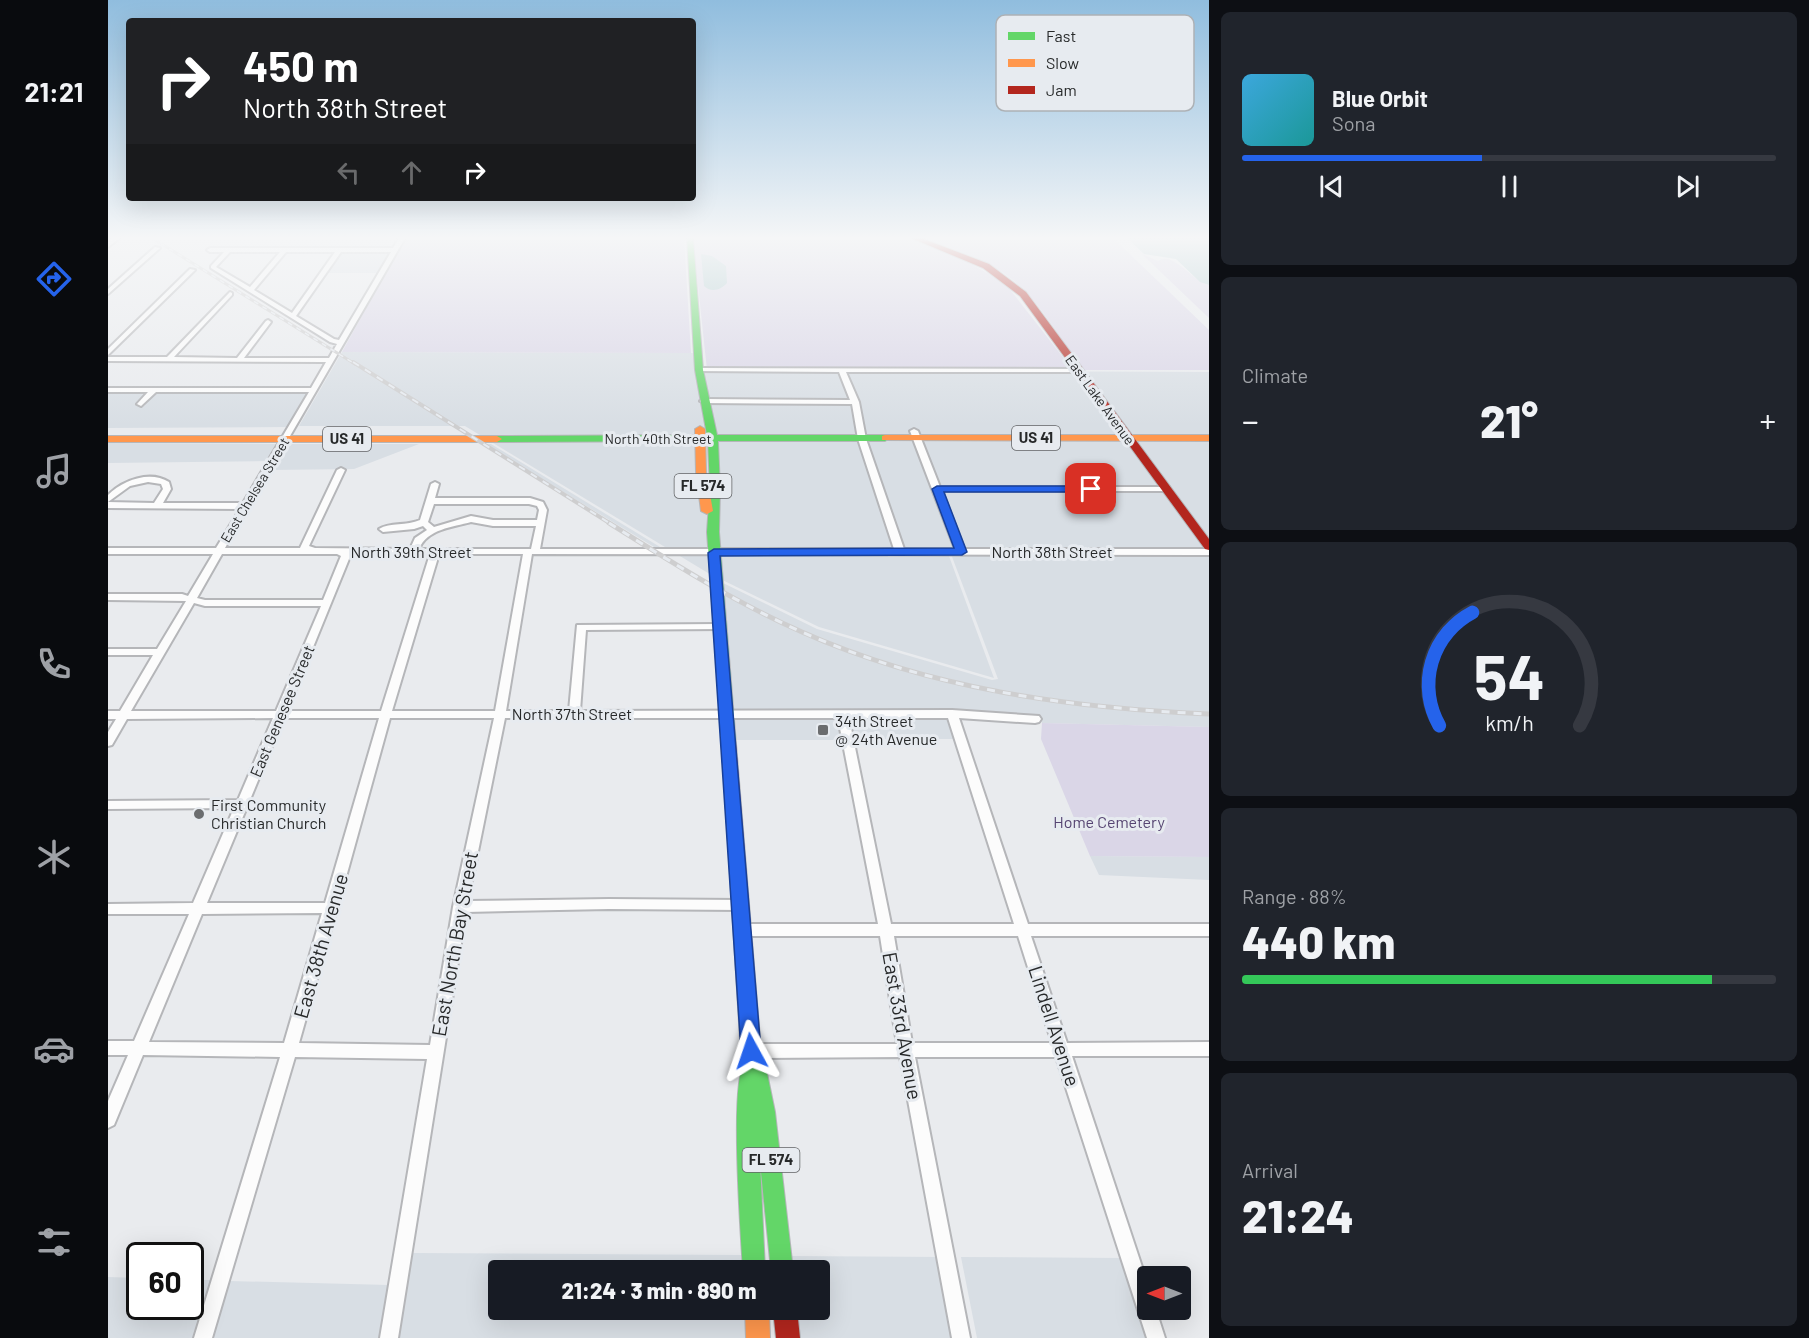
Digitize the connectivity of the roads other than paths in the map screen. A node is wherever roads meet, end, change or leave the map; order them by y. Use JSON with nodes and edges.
{"nodes":[{"id":1,"x":161,"y":300,"type":"edge"},
{"id":2,"x":224,"y":300,"type":"edge"},
{"id":3,"x":268,"y":300,"type":"edge"},
{"id":4,"x":304,"y":300,"type":"edge"},
{"id":5,"x":365,"y":300,"type":"edge"},
{"id":6,"x":694,"y":300,"type":"edge"},
{"id":7,"x":1028,"y":300,"type":"edge"},
{"id":8,"x":293,"y":316,"type":"junction"},
{"id":9,"x":268,"y":322,"type":"dead end"},
{"id":10,"x":341,"y":342,"type":"junction"},
{"id":11,"x":108,"y":353,"type":"edge"},
{"id":12,"x":108,"y":359,"type":"edge"},
{"id":13,"x":170,"y":359,"type":"junction"},
{"id":14,"x":239,"y":359,"type":"junction"},
{"id":15,"x":330,"y":360,"type":"junction"},
{"id":16,"x":699,"y":370,"type":"junction"},
{"id":17,"x":842,"y":370,"type":"junction"},
{"id":18,"x":1078,"y":370,"type":"junction"},
{"id":19,"x":108,"y":390,"type":"edge"},
{"id":20,"x":154,"y":390,"type":"junction"},
{"id":21,"x":313,"y":390,"type":"junction"},
{"id":22,"x":704,"y":401,"type":"junction"},
{"id":23,"x":855,"y":402,"type":"junction"},
{"id":24,"x":141,"y":404,"type":"dead end"},
{"id":25,"x":1209,"y":430,"type":"edge"},
{"id":26,"x":1126,"y":434,"type":"junction"},
{"id":27,"x":112,"y":435,"type":"edge"},
{"id":28,"x":287,"y":435,"type":"junction"},
{"id":29,"x":706,"y":435,"type":"junction"},
{"id":30,"x":861,"y":435,"type":"junction"},
{"id":31,"x":916,"y":435,"type":"junction"},
{"id":32,"x":1209,"y":438,"type":"edge"},
{"id":33,"x":341,"y":470,"type":"dead end"},
{"id":34,"x":435,"y":484,"type":"dead end"},
{"id":35,"x":937,"y":489,"type":"junction"},
{"id":36,"x":1166,"y":489,"type":"junction"},
{"id":37,"x":108,"y":500,"type":"edge"},
{"id":38,"x":429,"y":501,"type":"junction"},
{"id":39,"x":108,"y":505,"type":"edge"},
{"id":40,"x":157,"y":505,"type":"junction"},
{"id":41,"x":245,"y":506,"type":"junction"},
{"id":42,"x":424,"y":522,"type":"junction"},
{"id":43,"x":540,"y":524,"type":"junction"},
{"id":44,"x":383,"y":529,"type":"dead end"},
{"id":45,"x":432,"y":530,"type":"junction"},
{"id":46,"x":1209,"y":548,"type":"edge"},
{"id":47,"x":108,"y":551,"type":"edge"},
{"id":48,"x":218,"y":551,"type":"junction"},
{"id":49,"x":326,"y":551,"type":"junction"},
{"id":50,"x":532,"y":551,"type":"junction"},
{"id":51,"x":413,"y":552,"type":"junction"},
{"id":52,"x":435,"y":552,"type":"junction"},
{"id":53,"x":900,"y":552,"type":"junction"},
{"id":54,"x":962,"y":552,"type":"junction"},
{"id":55,"x":1209,"y":552,"type":"edge"},
{"id":56,"x":714,"y":553,"type":"junction"},
{"id":57,"x":108,"y":597,"type":"edge"},
{"id":58,"x":191,"y":598,"type":"junction"},
{"id":59,"x":327,"y":603,"type":"junction"},
{"id":60,"x":719,"y":627,"type":"junction"},
{"id":61,"x":108,"y":652,"type":"edge"},
{"id":62,"x":160,"y":652,"type":"junction"},
{"id":63,"x":386,"y":714,"type":"junction"},
{"id":64,"x":500,"y":714,"type":"junction"},
{"id":65,"x":574,"y":714,"type":"junction"},
{"id":66,"x":726,"y":714,"type":"junction"},
{"id":67,"x":843,"y":714,"type":"junction"},
{"id":68,"x":952,"y":714,"type":"junction"},
{"id":69,"x":108,"y":715,"type":"edge"},
{"id":70,"x":124,"y":715,"type":"junction"},
{"id":71,"x":281,"y":716,"type":"junction"},
{"id":72,"x":1035,"y":719,"type":"dead end"},
{"id":73,"x":108,"y":742,"type":"edge"},
{"id":74,"x":241,"y":804,"type":"junction"},
{"id":75,"x":108,"y":805,"type":"edge"},
{"id":76,"x":740,"y":905,"type":"junction"},
{"id":77,"x":460,"y":907,"type":"junction"},
{"id":78,"x":332,"y":908,"type":"junction"},
{"id":79,"x":108,"y":909,"type":"edge"},
{"id":80,"x":198,"y":909,"type":"junction"},
{"id":81,"x":742,"y":930,"type":"junction"},
{"id":82,"x":1209,"y":930,"type":"edge"},
{"id":83,"x":886,"y":931,"type":"junction"},
{"id":84,"x":1023,"y":931,"type":"junction"},
{"id":85,"x":108,"y":1048,"type":"edge"},
{"id":86,"x":140,"y":1049,"type":"junction"},
{"id":87,"x":1209,"y":1049,"type":"edge"},
{"id":88,"x":290,"y":1050,"type":"junction"},
{"id":89,"x":906,"y":1050,"type":"junction"},
{"id":90,"x":1062,"y":1050,"type":"junction"},
{"id":91,"x":751,"y":1051,"type":"junction"},
{"id":92,"x":436,"y":1052,"type":"junction"},
{"id":93,"x":108,"y":1120,"type":"edge"},
{"id":94,"x":754,"y":1260,"type":"edge"},
{"id":95,"x":781,"y":1260,"type":"edge"},
{"id":96,"x":758,"y":1320,"type":"edge"},
{"id":97,"x":786,"y":1320,"type":"edge"},
{"id":98,"x":203,"y":1338,"type":"edge"},
{"id":99,"x":389,"y":1338,"type":"edge"},
{"id":100,"x":759,"y":1338,"type":"edge"},
{"id":101,"x":788,"y":1338,"type":"edge"},
{"id":102,"x":961,"y":1338,"type":"edge"},
{"id":103,"x":1156,"y":1338,"type":"edge"}],
"edges":[{"from":1,"to":11,"type":"street"},
{"from":2,"to":13,"type":"street"},
{"from":3,"to":8,"type":"street"},
{"from":4,"to":8,"type":"street"},
{"from":5,"to":10,"type":"street","name":"East Chelsea Street"},
{"from":6,"to":16,"type":"main road","number":"FL 574"},
{"from":7,"to":18,"type":"main road","name":"East Lake Avenue"},
{"from":8,"to":10,"type":"street"},
{"from":9,"to":14,"type":"street"},
{"from":10,"to":15,"type":"street","name":"East Chelsea Street"},
{"from":12,"to":13,"type":"street"},
{"from":13,"to":14,"type":"street"},
{"from":14,"to":15,"type":"street"},
{"from":15,"to":21,"type":"street","name":"East Chelsea Street"},
{"from":16,"to":17,"type":"street"},
{"from":16,"to":22,"type":"main road","number":"FL 574"},
{"from":17,"to":18,"type":"street"},
{"from":17,"to":23,"type":"street"},
{"from":18,"to":26,"type":"main road","name":"East Lake Avenue"},
{"from":19,"to":20,"type":"street"},
{"from":20,"to":21,"type":"street"},
{"from":20,"to":24,"type":"street"},
{"from":21,"to":28,"type":"street","name":"East Chelsea Street"},
{"from":22,"to":23,"type":"street"},
{"from":22,"to":29,"type":"main road","number":"FL 574"},
{"from":23,"to":30,"type":"street"},
{"from":25,"to":26,"type":"main road","name":"North 40th Street","number":"US 41"},
{"from":26,"to":31,"type":"main road","name":"North 40th Street","number":"US 41"},
{"from":26,"to":32,"type":"main road","name":"North 40th Street","number":"US 41"},
{"from":26,"to":36,"type":"main road","name":"East Lake Avenue"},
{"from":27,"to":28,"type":"main road","name":"North 40th Street","number":"US 41"},
{"from":28,"to":29,"type":"main road","name":"North 40th Street","number":"US 41"},
{"from":28,"to":41,"type":"street","name":"East Chelsea Street"},
{"from":29,"to":30,"type":"main road","name":"North 40th Street","number":"US 41"},
{"from":29,"to":56,"type":"main road","number":"FL 574"},
{"from":30,"to":31,"type":"main road","name":"North 40th Street","number":"US 41"},
{"from":30,"to":53,"type":"street"},
{"from":31,"to":35,"type":"street"},
{"from":33,"to":49,"type":"street","name":"East Genesee Street"},
{"from":34,"to":38,"type":"street"},
{"from":35,"to":36,"type":"street"},
{"from":35,"to":54,"type":"street"},
{"from":36,"to":46,"type":"main road","name":"East Lake Avenue"},
{"from":37,"to":40,"type":"street"},
{"from":38,"to":42,"type":"street"},
{"from":38,"to":43,"type":"street"},
{"from":39,"to":40,"type":"street"},
{"from":40,"to":41,"type":"street"},
{"from":41,"to":48,"type":"street","name":"East Chelsea Street"},
{"from":42,"to":44,"type":"street"},
{"from":42,"to":45,"type":"street"},
{"from":43,"to":45,"type":"street"},
{"from":43,"to":50,"type":"street","name":"East North Bay Street"},
{"from":45,"to":51,"type":"street"},
{"from":47,"to":48,"type":"street","name":"North 39th Street"},
{"from":48,"to":49,"type":"street","name":"North 39th Street"},
{"from":48,"to":58,"type":"street","name":"East Chelsea Street"},
{"from":49,"to":51,"type":"street","name":"North 39th Street"},
{"from":49,"to":59,"type":"street","name":"East Genesee Street"},
{"from":50,"to":52,"type":"street","name":"North 39th Street"},
{"from":50,"to":56,"type":"street","name":"North 39th Street"},
{"from":50,"to":64,"type":"street","name":"East North Bay Street"},
{"from":51,"to":52,"type":"street","name":"North 39th Street"},
{"from":52,"to":63,"type":"street","name":"East 38th Avenue"},
{"from":53,"to":54,"type":"street","name":"North 38th Street"},
{"from":53,"to":56,"type":"street","name":"North 38th Street"},
{"from":54,"to":55,"type":"street","name":"North 38th Street"},
{"from":56,"to":60,"type":"main road","number":"FL 574"},
{"from":57,"to":58,"type":"street"},
{"from":58,"to":59,"type":"street"},
{"from":58,"to":62,"type":"street","name":"East Chelsea Street"},
{"from":59,"to":71,"type":"street","name":"East Genesee Street"},
{"from":60,"to":65,"type":"street"},
{"from":60,"to":66,"type":"main road","number":"FL 574"},
{"from":61,"to":62,"type":"street"},
{"from":62,"to":70,"type":"street","name":"East Chelsea Street"},
{"from":63,"to":64,"type":"street","name":"North 37th Street"},
{"from":63,"to":71,"type":"street","name":"North 37th Street"},
{"from":63,"to":78,"type":"street","name":"East 38th Avenue"},
{"from":64,"to":65,"type":"street","name":"North 37th Street"},
{"from":64,"to":77,"type":"street","name":"East North Bay Street"},
{"from":65,"to":66,"type":"street","name":"North 37th Street"},
{"from":66,"to":67,"type":"street","name":"North 37th Street"},
{"from":66,"to":76,"type":"main road","number":"FL 574"},
{"from":67,"to":68,"type":"street","name":"North 37th Street"},
{"from":67,"to":83,"type":"street","name":"East 33rd Avenue"},
{"from":68,"to":72,"type":"street","name":"North 37th Street"},
{"from":68,"to":84,"type":"street","name":"Lindell Avenue"},
{"from":69,"to":70,"type":"street","name":"North 37th Street"},
{"from":70,"to":71,"type":"street","name":"North 37th Street"},
{"from":70,"to":73,"type":"street","name":"East Chelsea Street"},
{"from":71,"to":74,"type":"street","name":"East Genesee Street"},
{"from":74,"to":75,"type":"street"},
{"from":74,"to":80,"type":"street","name":"East Genesee Street"},
{"from":76,"to":77,"type":"street"},
{"from":76,"to":81,"type":"main road","number":"FL 574"},
{"from":77,"to":92,"type":"street","name":"East North Bay Street"},
{"from":78,"to":80,"type":"street"},
{"from":78,"to":88,"type":"street","name":"East 38th Avenue"},
{"from":79,"to":80,"type":"street"},
{"from":80,"to":86,"type":"street","name":"East Genesee Street"},
{"from":81,"to":83,"type":"street"},
{"from":81,"to":91,"type":"main road","number":"FL 574"},
{"from":82,"to":84,"type":"street"},
{"from":83,"to":84,"type":"street"},
{"from":83,"to":89,"type":"street","name":"East 33rd Avenue"},
{"from":84,"to":90,"type":"street","name":"Lindell Avenue"},
{"from":85,"to":86,"type":"street"},
{"from":86,"to":88,"type":"street"},
{"from":86,"to":93,"type":"street","name":"East Genesee Street"},
{"from":87,"to":90,"type":"street"},
{"from":88,"to":92,"type":"street"},
{"from":88,"to":98,"type":"street","name":"East 38th Avenue"},
{"from":89,"to":90,"type":"street"},
{"from":89,"to":91,"type":"street"},
{"from":89,"to":102,"type":"street","name":"East 33rd Avenue"},
{"from":90,"to":103,"type":"street","name":"Lindell Avenue"},
{"from":91,"to":94,"type":"main road","number":"FL 574"},
{"from":91,"to":95,"type":"main road","number":"FL 574"},
{"from":92,"to":99,"type":"street","name":"East North Bay Street"},
{"from":96,"to":100,"type":"main road"},
{"from":97,"to":101,"type":"main road"}]}
